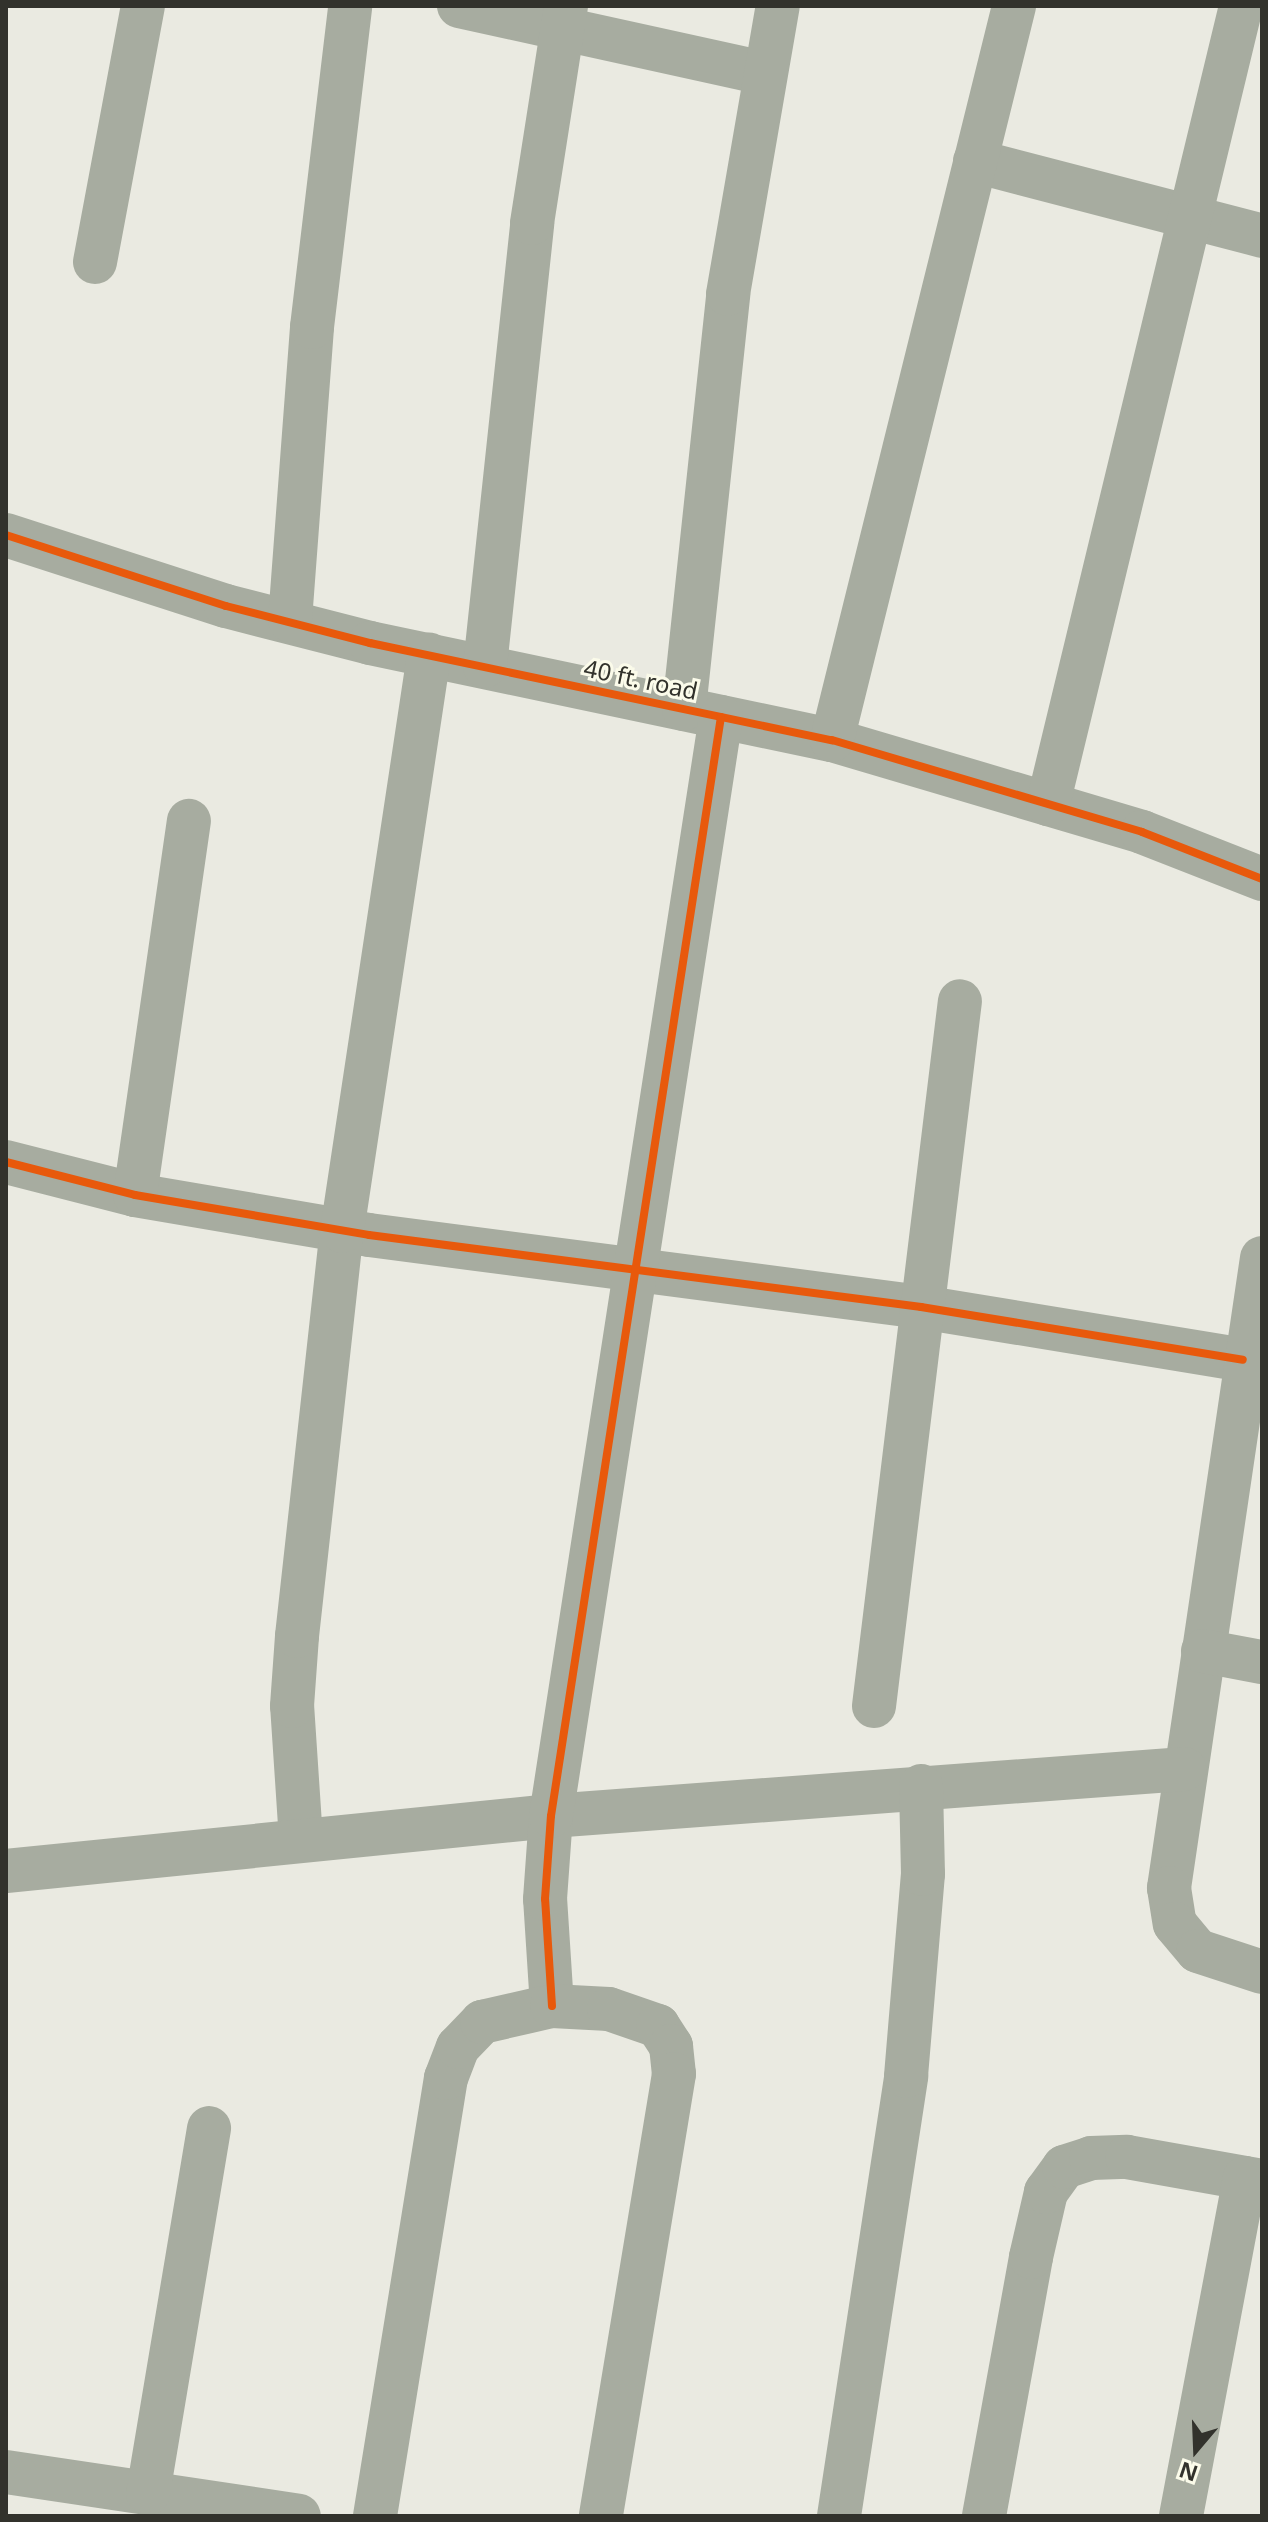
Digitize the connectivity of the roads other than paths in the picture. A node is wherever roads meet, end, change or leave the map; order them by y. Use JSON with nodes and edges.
{"nodes":[{"id":1,"x":143,"y":6,"type":"edge"},
{"id":2,"x":350,"y":6,"type":"edge"},
{"id":3,"x":459,"y":6,"type":"edge"},
{"id":4,"x":778,"y":6,"type":"edge"},
{"id":5,"x":1014,"y":6,"type":"edge"},
{"id":6,"x":1241,"y":6,"type":"edge"},
{"id":7,"x":563,"y":17,"type":"edge"},
{"id":8,"x":764,"y":73,"type":"junction"},
{"id":9,"x":975,"y":161,"type":"junction"},
{"id":10,"x":1192,"y":217,"type":"junction"},
{"id":11,"x":1262,"y":236,"type":"edge"},
{"id":12,"x":95,"y":262,"type":"dead end"},
{"id":13,"x":10,"y":548,"type":"edge"},
{"id":14,"x":290,"y":620,"type":"junction"},
{"id":15,"x":429,"y":655,"type":"junction"},
{"id":16,"x":485,"y":666,"type":"junction"},
{"id":17,"x":702,"y":713,"type":"junction"},
{"id":18,"x":832,"y":740,"type":"junction"},
{"id":19,"x":1048,"y":804,"type":"junction"},
{"id":20,"x":189,"y":821,"type":"dead end"},
{"id":21,"x":1260,"y":870,"type":"edge"},
{"id":22,"x":960,"y":1001,"type":"dead end"},
{"id":23,"x":6,"y":1162,"type":"edge"},
{"id":24,"x":135,"y":1195,"type":"junction"},
{"id":25,"x":342,"y":1231,"type":"junction"},
{"id":26,"x":1262,"y":1258,"type":"edge"},
{"id":27,"x":635,"y":1267,"type":"junction"},
{"id":28,"x":921,"y":1307,"type":"junction"},
{"id":29,"x":1243,"y":1360,"type":"junction"},
{"id":30,"x":1203,"y":1651,"type":"junction"},
{"id":31,"x":1262,"y":1662,"type":"edge"},
{"id":32,"x":874,"y":1706,"type":"dead end"},
{"id":33,"x":1184,"y":1769,"type":"junction"},
{"id":34,"x":921,"y":1786,"type":"junction"},
{"id":35,"x":551,"y":1816,"type":"junction"},
{"id":36,"x":301,"y":1840,"type":"junction"},
{"id":37,"x":6,"y":1871,"type":"edge"},
{"id":38,"x":1262,"y":1972,"type":"edge"},
{"id":39,"x":552,"y":2006,"type":"junction"},
{"id":40,"x":209,"y":2128,"type":"dead end"},
{"id":41,"x":1253,"y":2179,"type":"edge"},
{"id":42,"x":6,"y":2472,"type":"edge"},
{"id":43,"x":148,"y":2493,"type":"junction"},
{"id":44,"x":299,"y":2516,"type":"edge"},
{"id":45,"x":375,"y":2516,"type":"edge"},
{"id":46,"x":601,"y":2516,"type":"edge"},
{"id":47,"x":839,"y":2516,"type":"edge"},
{"id":48,"x":984,"y":2516,"type":"edge"},
{"id":49,"x":1181,"y":2516,"type":"edge"}],
"edges":[{"from":1,"to":12,"type":"street"},
{"from":2,"to":14,"type":"street"},
{"from":3,"to":7,"type":"street"},
{"from":4,"to":8,"type":"street"},
{"from":5,"to":9,"type":"street"},
{"from":6,"to":10,"type":"street"},
{"from":7,"to":8,"type":"street"},
{"from":7,"to":16,"type":"street"},
{"from":8,"to":17,"type":"street"},
{"from":9,"to":10,"type":"street"},
{"from":9,"to":18,"type":"street"},
{"from":10,"to":11,"type":"street"},
{"from":10,"to":19,"type":"street"},
{"from":13,"to":14,"type":"street","name":"40 ft. road"},
{"from":14,"to":15,"type":"street","name":"40 ft. road"},
{"from":15,"to":16,"type":"street","name":"40 ft. road"},
{"from":15,"to":25,"type":"street"},
{"from":16,"to":17,"type":"street","name":"40 ft. road"},
{"from":17,"to":18,"type":"street","name":"40 ft. road"},
{"from":17,"to":27,"type":"street"},
{"from":18,"to":19,"type":"street","name":"40 ft. road"},
{"from":19,"to":21,"type":"street","name":"40 ft. road"},
{"from":20,"to":24,"type":"street"},
{"from":22,"to":28,"type":"street"},
{"from":23,"to":24,"type":"street"},
{"from":24,"to":25,"type":"street"},
{"from":25,"to":27,"type":"street"},
{"from":25,"to":36,"type":"street"},
{"from":26,"to":29,"type":"street"},
{"from":27,"to":28,"type":"street"},
{"from":27,"to":35,"type":"street"},
{"from":28,"to":29,"type":"street"},
{"from":28,"to":32,"type":"street"},
{"from":29,"to":30,"type":"street"},
{"from":30,"to":31,"type":"street"},
{"from":30,"to":33,"type":"street"},
{"from":33,"to":34,"type":"street"},
{"from":33,"to":38,"type":"street"},
{"from":34,"to":35,"type":"street"},
{"from":34,"to":47,"type":"street"},
{"from":35,"to":36,"type":"street"},
{"from":35,"to":39,"type":"street"},
{"from":36,"to":37,"type":"street"},
{"from":39,"to":45,"type":"street"},
{"from":39,"to":46,"type":"street"},
{"from":40,"to":43,"type":"street"},
{"from":41,"to":48,"type":"street"},
{"from":41,"to":49,"type":"street"},
{"from":42,"to":43,"type":"street"},
{"from":43,"to":44,"type":"street"}]}
